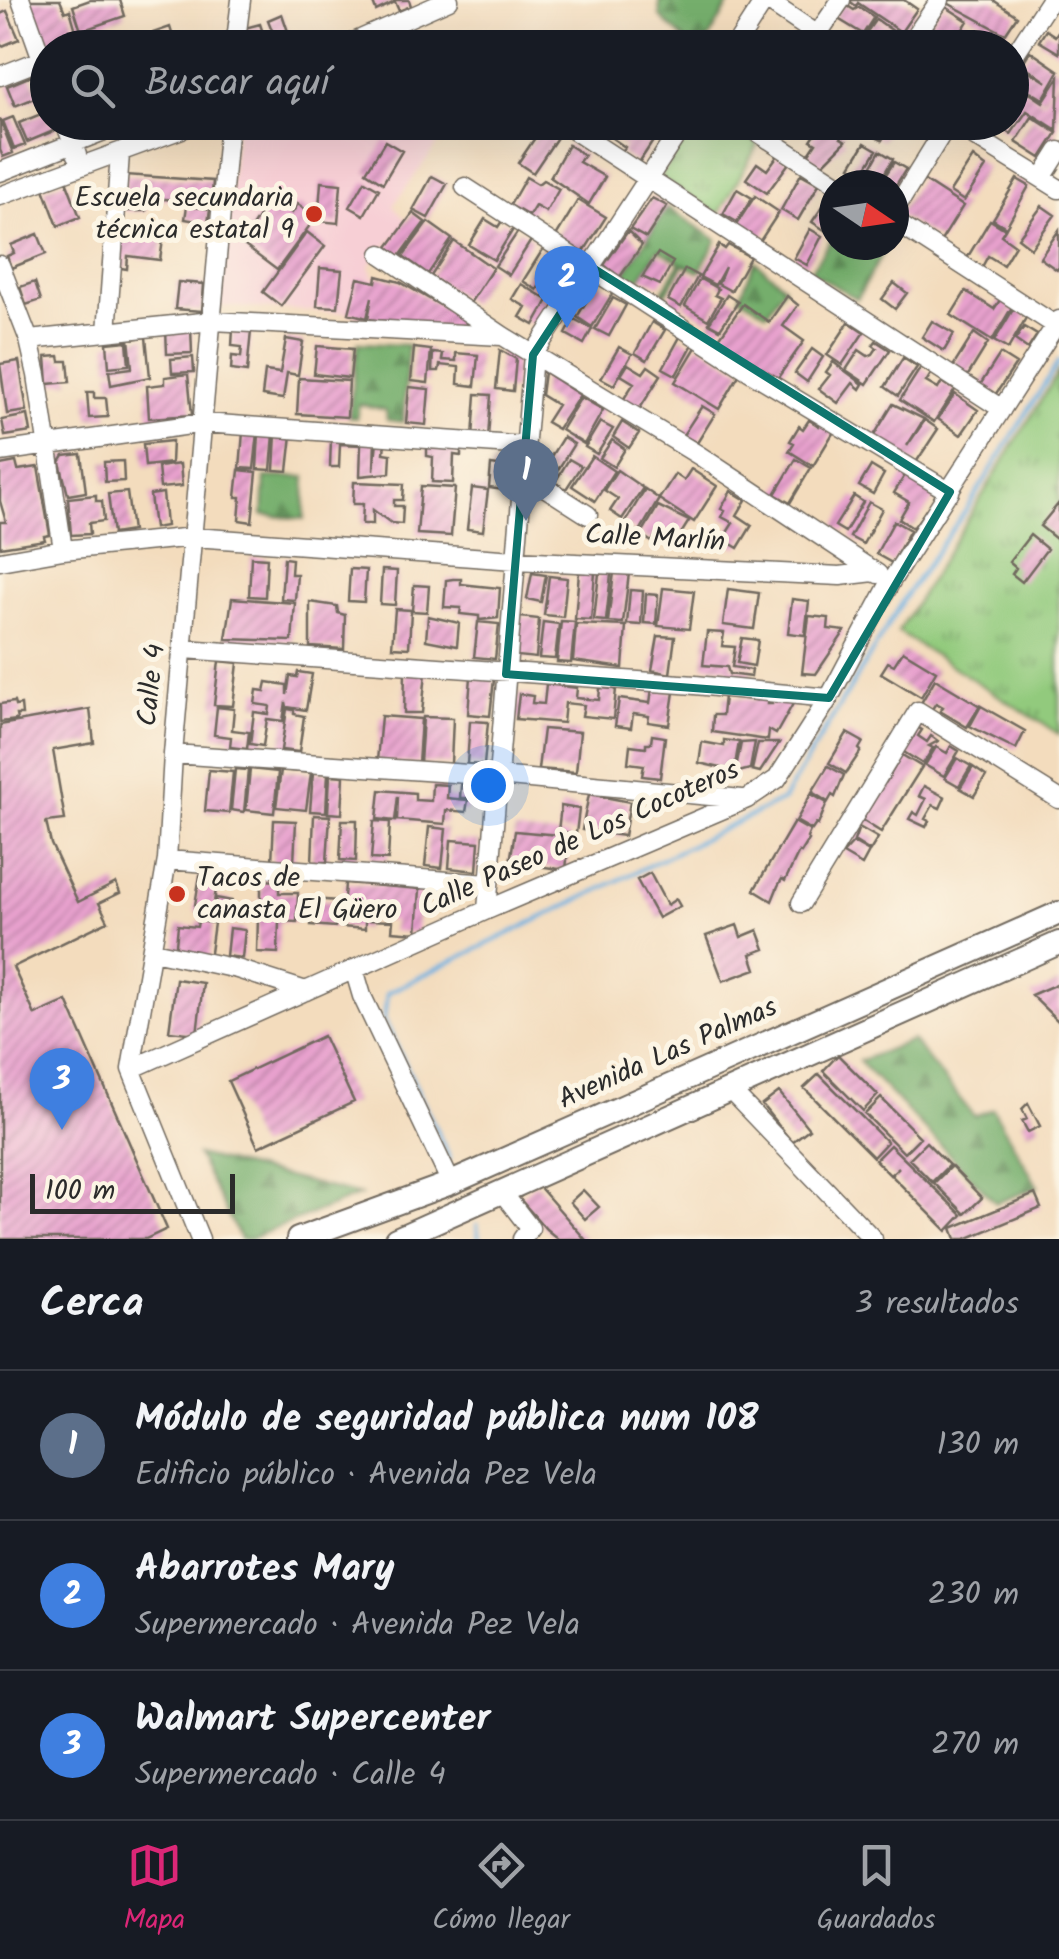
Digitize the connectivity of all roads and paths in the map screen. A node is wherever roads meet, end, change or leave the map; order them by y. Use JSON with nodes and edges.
{"nodes":[{"id":1,"x":21,"y":0,"type":"edge"},
{"id":2,"x":241,"y":0,"type":"edge"},
{"id":3,"x":449,"y":0,"type":"edge"},
{"id":4,"x":766,"y":0,"type":"edge"},
{"id":5,"x":841,"y":0,"type":"edge"},
{"id":6,"x":940,"y":0,"type":"edge"},
{"id":7,"x":1050,"y":0,"type":"edge"},
{"id":8,"x":31,"y":30,"type":"edge"},
{"id":9,"x":237,"y":30,"type":"edge"},
{"id":10,"x":381,"y":30,"type":"edge"},
{"id":11,"x":746,"y":30,"type":"edge"},
{"id":12,"x":811,"y":30,"type":"edge"},
{"id":13,"x":820,"y":30,"type":"edge"},
{"id":14,"x":919,"y":30,"type":"edge"},
{"id":15,"x":1029,"y":32,"type":"edge"},
{"id":16,"x":30,"y":71,"type":"edge"},
{"id":17,"x":0,"y":76,"type":"edge"},
{"id":18,"x":72,"y":140,"type":"edge"},
{"id":19,"x":83,"y":140,"type":"edge"},
{"id":20,"x":155,"y":140,"type":"edge"},
{"id":21,"x":227,"y":140,"type":"edge"},
{"id":22,"x":587,"y":140,"type":"edge"},
{"id":23,"x":674,"y":140,"type":"edge"},
{"id":24,"x":770,"y":140,"type":"edge"},
{"id":25,"x":947,"y":140,"type":"edge"},
{"id":26,"x":982,"y":140,"type":"edge"},
{"id":27,"x":73,"y":144,"type":"junction"},
{"id":28,"x":1059,"y":151,"type":"edge"},
{"id":29,"x":120,"y":154,"type":"junction"},
{"id":30,"x":82,"y":166,"type":"junction"},
{"id":31,"x":0,"y":172,"type":"edge"},
{"id":32,"x":819,"y":172,"type":"edge"},
{"id":33,"x":1042,"y":178,"type":"junction"},
{"id":34,"x":648,"y":180,"type":"junction"},
{"id":35,"x":465,"y":187,"type":"dead end"},
{"id":36,"x":1059,"y":189,"type":"edge"},
{"id":37,"x":909,"y":191,"type":"edge"},
{"id":38,"x":0,"y":196,"type":"edge"},
{"id":39,"x":909,"y":229,"type":"edge"},
{"id":40,"x":381,"y":254,"type":"dead end"},
{"id":41,"x":0,"y":265,"type":"edge"},
{"id":42,"x":591,"y":267,"type":"junction"},
{"id":43,"x":8,"y":311,"type":"edge"},
{"id":44,"x":212,"y":320,"type":"junction"},
{"id":45,"x":1057,"y":322,"type":"edge"},
{"id":46,"x":108,"y":332,"type":"junction"},
{"id":47,"x":503,"y":336,"type":"junction"},
{"id":48,"x":29,"y":340,"type":"junction"},
{"id":49,"x":533,"y":355,"type":"junction"},
{"id":50,"x":1002,"y":409,"type":"junction"},
{"id":51,"x":204,"y":423,"type":"junction"},
{"id":52,"x":49,"y":446,"type":"junction"},
{"id":53,"x":526,"y":446,"type":"junction"},
{"id":54,"x":0,"y":452,"type":"edge"},
{"id":55,"x":524,"y":474,"type":"junction"},
{"id":56,"x":950,"y":492,"type":"junction"},
{"id":57,"x":588,"y":515,"type":"dead end"},
{"id":58,"x":194,"y":536,"type":"junction"},
{"id":59,"x":63,"y":550,"type":"junction"},
{"id":60,"x":515,"y":560,"type":"junction"},
{"id":61,"x":0,"y":561,"type":"edge"},
{"id":62,"x":883,"y":577,"type":"junction"},
{"id":63,"x":184,"y":649,"type":"junction"},
{"id":64,"x":506,"y":674,"type":"junction"},
{"id":65,"x":828,"y":698,"type":"junction"},
{"id":66,"x":173,"y":754,"type":"junction"},
{"id":67,"x":498,"y":776,"type":"junction"},
{"id":68,"x":1059,"y":799,"type":"edge"},
{"id":69,"x":747,"y":800,"type":"junction"},
{"id":70,"x":167,"y":860,"type":"junction"},
{"id":71,"x":490,"y":884,"type":"junction"},
{"id":72,"x":801,"y":903,"type":"dead end"},
{"id":73,"x":488,"y":910,"type":"junction"},
{"id":74,"x":1059,"y":913,"type":"edge"},
{"id":75,"x":1059,"y":943,"type":"edge"},
{"id":76,"x":153,"y":951,"type":"junction"},
{"id":77,"x":354,"y":969,"type":"junction"},
{"id":78,"x":306,"y":991,"type":"junction"},
{"id":79,"x":131,"y":1069,"type":"junction"},
{"id":80,"x":730,"y":1090,"type":"junction"},
{"id":81,"x":452,"y":1183,"type":"junction"},
{"id":82,"x":502,"y":1192,"type":"junction"},
{"id":83,"x":200,"y":1239,"type":"edge"},
{"id":84,"x":298,"y":1239,"type":"edge"},
{"id":85,"x":396,"y":1239,"type":"edge"},
{"id":86,"x":522,"y":1239,"type":"edge"},
{"id":87,"x":873,"y":1239,"type":"edge"}],
"edges":[{"from":1,"to":8,"type":"street"},
{"from":2,"to":9,"type":"street"},
{"from":3,"to":10,"type":"street"},
{"from":4,"to":11,"type":"street"},
{"from":4,"to":12,"type":"street"},
{"from":5,"to":13,"type":"street"},
{"from":6,"to":14,"type":"street"},
{"from":7,"to":15,"type":"street"},
{"from":16,"to":17,"type":"street"},
{"from":18,"to":27,"type":"street"},
{"from":19,"to":27,"type":"street"},
{"from":20,"to":29,"type":"street"},
{"from":21,"to":44,"type":"street","name":"Calle 4"},
{"from":22,"to":34,"type":"street"},
{"from":23,"to":34,"type":"street"},
{"from":24,"to":32,"type":"street"},
{"from":25,"to":37,"type":"street"},
{"from":26,"to":33,"type":"street"},
{"from":27,"to":30,"type":"street"},
{"from":27,"to":31,"type":"street"},
{"from":28,"to":33,"type":"street"},
{"from":29,"to":30,"type":"street"},
{"from":29,"to":46,"type":"street"},
{"from":30,"to":38,"type":"street"},
{"from":33,"to":36,"type":"street"},
{"from":34,"to":42,"type":"street"},
{"from":34,"to":50,"type":"street"},
{"from":35,"to":42,"type":"street"},
{"from":39,"to":45,"type":"street"},
{"from":40,"to":47,"type":"street"},
{"from":41,"to":43,"type":"street"},
{"from":42,"to":49,"type":"street"},
{"from":42,"to":56,"type":"street"},
{"from":43,"to":48,"type":"street"},
{"from":44,"to":46,"type":"street"},
{"from":44,"to":47,"type":"street"},
{"from":44,"to":51,"type":"street","name":"Calle 4"},
{"from":45,"to":50,"type":"street","name":"Calle Paseo de Los Cocoteros"},
{"from":46,"to":48,"type":"street"},
{"from":47,"to":49,"type":"street"},
{"from":48,"to":52,"type":"street"},
{"from":49,"to":53,"type":"street"},
{"from":49,"to":62,"type":"street"},
{"from":50,"to":56,"type":"street","name":"Calle Paseo de Los Cocoteros"},
{"from":51,"to":52,"type":"street"},
{"from":51,"to":53,"type":"street"},
{"from":51,"to":58,"type":"street","name":"Calle 4"},
{"from":52,"to":54,"type":"street"},
{"from":52,"to":59,"type":"street"},
{"from":53,"to":55,"type":"street"},
{"from":55,"to":57,"type":"street"},
{"from":55,"to":60,"type":"street"},
{"from":56,"to":62,"type":"street","name":"Calle Paseo de Los Cocoteros"},
{"from":58,"to":59,"type":"street","name":"Calle Marlín"},
{"from":58,"to":60,"type":"street","name":"Calle Marlín"},
{"from":58,"to":63,"type":"street","name":"Calle 4"},
{"from":59,"to":61,"type":"street","name":"Calle Marlín"},
{"from":60,"to":62,"type":"street","name":"Calle Marlín"},
{"from":60,"to":64,"type":"street"},
{"from":62,"to":65,"type":"street","name":"Calle Paseo de Los Cocoteros"},
{"from":63,"to":64,"type":"street"},
{"from":63,"to":66,"type":"street","name":"Calle 4"},
{"from":64,"to":65,"type":"street"},
{"from":64,"to":67,"type":"street"},
{"from":65,"to":69,"type":"street","name":"Calle Paseo de Los Cocoteros"},
{"from":66,"to":67,"type":"street"},
{"from":66,"to":70,"type":"street","name":"Calle 4"},
{"from":67,"to":69,"type":"street"},
{"from":67,"to":71,"type":"street"},
{"from":68,"to":72,"type":"street"},
{"from":69,"to":73,"type":"street","name":"Calle Paseo de Los Cocoteros"},
{"from":70,"to":71,"type":"street"},
{"from":70,"to":76,"type":"street","name":"Calle 4"},
{"from":71,"to":73,"type":"street"},
{"from":73,"to":77,"type":"street","name":"Calle Paseo de Los Cocoteros"},
{"from":74,"to":81,"type":"main road","name":"Avenida Las Palmas"},
{"from":75,"to":80,"type":"main road","name":"Avenida Las Palmas"},
{"from":76,"to":78,"type":"street"},
{"from":76,"to":79,"type":"street","name":"Calle 4"},
{"from":77,"to":78,"type":"street","name":"Calle Paseo de Los Cocoteros"},
{"from":77,"to":81,"type":"street"},
{"from":78,"to":79,"type":"street","name":"Calle Paseo de Los Cocoteros"},
{"from":79,"to":83,"type":"street"},
{"from":80,"to":82,"type":"main road","name":"Avenida Las Palmas"},
{"from":80,"to":87,"type":"street"},
{"from":81,"to":84,"type":"main road","name":"Avenida Las Palmas"},
{"from":82,"to":85,"type":"main road","name":"Avenida Las Palmas"},
{"from":82,"to":86,"type":"street"}]}
